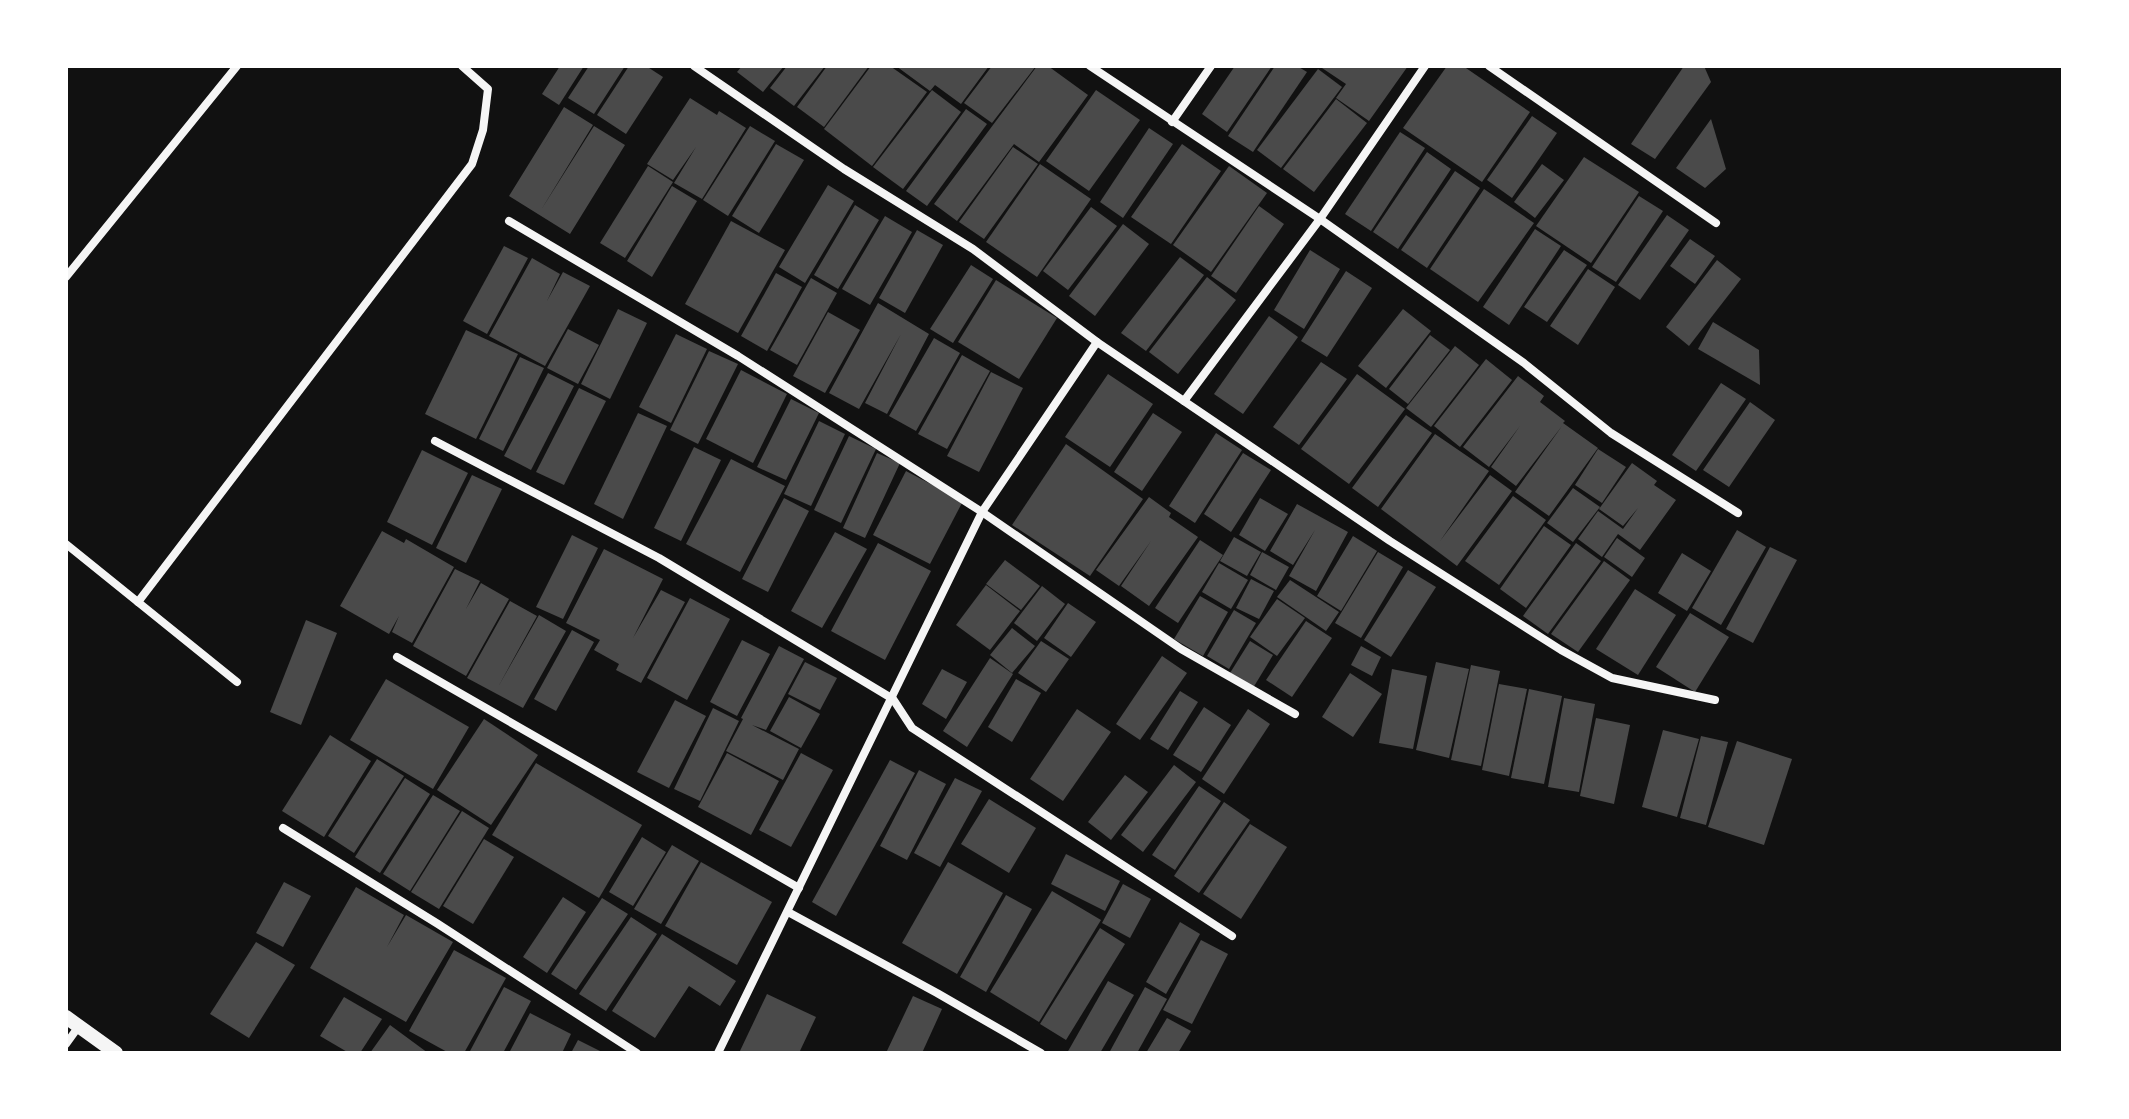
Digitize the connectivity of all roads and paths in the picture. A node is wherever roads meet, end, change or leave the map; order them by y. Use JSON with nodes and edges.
{"nodes":[{"id":1,"x":237,"y":66,"type":"edge"},
{"id":2,"x":462,"y":66,"type":"edge"},
{"id":3,"x":694,"y":66,"type":"edge"},
{"id":4,"x":1090,"y":66,"type":"edge"},
{"id":5,"x":1211,"y":66,"type":"edge"},
{"id":6,"x":1425,"y":66,"type":"edge"},
{"id":7,"x":1489,"y":66,"type":"edge"},
{"id":8,"x":1172,"y":122,"type":"junction"},
{"id":9,"x":1320,"y":219,"type":"junction"},
{"id":10,"x":509,"y":221,"type":"dead end"},
{"id":11,"x":1716,"y":223,"type":"dead end"},
{"id":12,"x":66,"y":277,"type":"edge"},
{"id":13,"x":1097,"y":342,"type":"junction"},
{"id":14,"x":1184,"y":401,"type":"junction"},
{"id":15,"x":435,"y":441,"type":"dead end"},
{"id":16,"x":982,"y":512,"type":"junction"},
{"id":17,"x":1738,"y":513,"type":"dead end"},
{"id":18,"x":66,"y":544,"type":"edge"},
{"id":19,"x":138,"y":602,"type":"junction"},
{"id":20,"x":397,"y":657,"type":"dead end"},
{"id":21,"x":237,"y":682,"type":"dead end"},
{"id":22,"x":893,"y":699,"type":"junction"},
{"id":23,"x":1715,"y":700,"type":"dead end"},
{"id":24,"x":1295,"y":714,"type":"dead end"},
{"id":25,"x":283,"y":828,"type":"dead end"},
{"id":26,"x":799,"y":888,"type":"junction"},
{"id":27,"x":788,"y":912,"type":"junction"},
{"id":28,"x":1232,"y":936,"type":"dead end"},
{"id":29,"x":72,"y":1021,"type":"edge"},
{"id":30,"x":66,"y":1044,"type":"edge"},
{"id":31,"x":116,"y":1053,"type":"edge"},
{"id":32,"x":637,"y":1053,"type":"edge"},
{"id":33,"x":718,"y":1053,"type":"edge"},
{"id":34,"x":1041,"y":1053,"type":"edge"}],
"edges":[{"from":1,"to":12,"type":"street"},
{"from":2,"to":19,"type":"street"},
{"from":3,"to":13,"type":"street"},
{"from":4,"to":8,"type":"street"},
{"from":5,"to":8,"type":"street"},
{"from":6,"to":9,"type":"street"},
{"from":7,"to":11,"type":"street"},
{"from":8,"to":9,"type":"street"},
{"from":9,"to":14,"type":"street"},
{"from":9,"to":17,"type":"street"},
{"from":10,"to":16,"type":"street"},
{"from":13,"to":14,"type":"street"},
{"from":13,"to":16,"type":"street"},
{"from":14,"to":23,"type":"street"},
{"from":15,"to":22,"type":"street"},
{"from":16,"to":22,"type":"street"},
{"from":16,"to":24,"type":"street"},
{"from":18,"to":19,"type":"street"},
{"from":19,"to":21,"type":"street"},
{"from":20,"to":26,"type":"street"},
{"from":22,"to":26,"type":"street"},
{"from":22,"to":28,"type":"street"},
{"from":25,"to":32,"type":"street"},
{"from":26,"to":27,"type":"street"},
{"from":27,"to":33,"type":"street"},
{"from":27,"to":34,"type":"street"},
{"from":29,"to":30,"type":"street"},
{"from":29,"to":31,"type":"street"}]}
